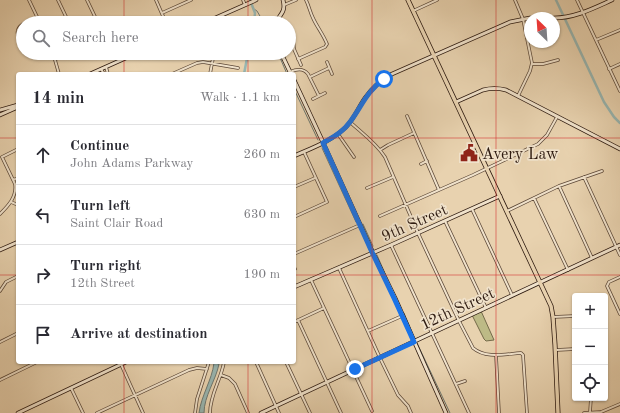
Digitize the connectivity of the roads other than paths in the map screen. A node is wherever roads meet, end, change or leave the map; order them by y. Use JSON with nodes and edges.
{"nodes":[{"id":1,"x":29,"y":0,"type":"edge"},
{"id":2,"x":58,"y":0,"type":"edge"},
{"id":3,"x":87,"y":0,"type":"edge"},
{"id":4,"x":156,"y":0,"type":"edge"},
{"id":5,"x":191,"y":0,"type":"edge"},
{"id":6,"x":243,"y":0,"type":"edge"},
{"id":7,"x":255,"y":0,"type":"edge"},
{"id":8,"x":283,"y":0,"type":"edge"},
{"id":9,"x":296,"y":0,"type":"edge"},
{"id":10,"x":306,"y":0,"type":"edge"},
{"id":11,"x":408,"y":0,"type":"edge"},
{"id":12,"x":437,"y":0,"type":"edge"},
{"id":13,"x":516,"y":0,"type":"edge"},
{"id":14,"x":577,"y":0,"type":"edge"},
{"id":15,"x":612,"y":0,"type":"edge"},
{"id":16,"x":184,"y":2,"type":"edge"},
{"id":17,"x":247,"y":4,"type":"junction"},
{"id":18,"x":284,"y":5,"type":"junction"},
{"id":19,"x":413,"y":11,"type":"junction"},
{"id":20,"x":583,"y":12,"type":"junction"},
{"id":21,"x":162,"y":13,"type":"junction"},
{"id":22,"x":36,"y":16,"type":"edge"},
{"id":23,"x":66,"y":16,"type":"edge"},
{"id":24,"x":95,"y":16,"type":"edge"},
{"id":25,"x":163,"y":16,"type":"edge"},
{"id":26,"x":222,"y":16,"type":"edge"},
{"id":27,"x":281,"y":16,"type":"edge"},
{"id":28,"x":560,"y":17,"type":"edge"},
{"id":29,"x":523,"y":19,"type":"junction"},
{"id":30,"x":620,"y":30,"type":"edge"},
{"id":31,"x":596,"y":40,"type":"junction"},
{"id":32,"x":296,"y":54,"type":"edge"},
{"id":33,"x":433,"y":55,"type":"junction"},
{"id":34,"x":298,"y":59,"type":"junction"},
{"id":35,"x":56,"y":60,"type":"edge"},
{"id":36,"x":122,"y":60,"type":"edge"},
{"id":37,"x":213,"y":60,"type":"edge"},
{"id":38,"x":284,"y":60,"type":"edge"},
{"id":39,"x":558,"y":60,"type":"dead end"},
{"id":40,"x":327,"y":62,"type":"dead end"},
{"id":41,"x":212,"y":63,"type":"junction"},
{"id":42,"x":532,"y":64,"type":"junction"},
{"id":43,"x":620,"y":64,"type":"edge"},
{"id":44,"x":301,"y":65,"type":"dead end"},
{"id":45,"x":106,"y":67,"type":"junction"},
{"id":46,"x":238,"y":68,"type":"dead end"},
{"id":47,"x":329,"y":68,"type":"junction"},
{"id":48,"x":609,"y":68,"type":"junction"},
{"id":49,"x":101,"y":69,"type":"junction"},
{"id":50,"x":59,"y":72,"type":"edge"},
{"id":51,"x":94,"y":72,"type":"edge"},
{"id":52,"x":103,"y":72,"type":"edge"},
{"id":53,"x":107,"y":72,"type":"edge"},
{"id":54,"x":179,"y":72,"type":"edge"},
{"id":55,"x":210,"y":72,"type":"edge"},
{"id":56,"x":290,"y":72,"type":"edge"},
{"id":57,"x":292,"y":72,"type":"edge"},
{"id":58,"x":332,"y":74,"type":"dead end"},
{"id":59,"x":310,"y":77,"type":"junction"},
{"id":60,"x":296,"y":84,"type":"edge"},
{"id":61,"x":620,"y":91,"type":"edge"},
{"id":62,"x":325,"y":93,"type":"dead end"},
{"id":63,"x":319,"y":96,"type":"junction"},
{"id":64,"x":518,"y":96,"type":"junction"},
{"id":65,"x":313,"y":99,"type":"dead end"},
{"id":66,"x":456,"y":102,"type":"junction"},
{"id":67,"x":16,"y":106,"type":"edge"},
{"id":68,"x":16,"y":107,"type":"edge"},
{"id":69,"x":0,"y":110,"type":"edge"},
{"id":70,"x":0,"y":115,"type":"edge"},
{"id":71,"x":407,"y":116,"type":"dead end"},
{"id":72,"x":557,"y":116,"type":"junction"},
{"id":73,"x":350,"y":122,"type":"junction"},
{"id":74,"x":414,"y":133,"type":"junction"},
{"id":75,"x":338,"y":134,"type":"junction"},
{"id":76,"x":323,"y":143,"type":"junction"},
{"id":77,"x":620,"y":149,"type":"edge"},
{"id":78,"x":16,"y":150,"type":"edge"},
{"id":79,"x":380,"y":150,"type":"junction"},
{"id":80,"x":304,"y":152,"type":"junction"},
{"id":81,"x":296,"y":155,"type":"edge"},
{"id":82,"x":354,"y":157,"type":"dead end"},
{"id":83,"x":427,"y":161,"type":"junction"},
{"id":84,"x":421,"y":164,"type":"dead end"},
{"id":85,"x":487,"y":168,"type":"junction"},
{"id":86,"x":602,"y":171,"type":"dead end"},
{"id":87,"x":393,"y":177,"type":"junction"},
{"id":88,"x":584,"y":177,"type":"junction"},
{"id":89,"x":315,"y":178,"type":"junction"},
{"id":90,"x":16,"y":179,"type":"edge"},
{"id":91,"x":13,"y":180,"type":"junction"},
{"id":92,"x":296,"y":186,"type":"edge"},
{"id":93,"x":559,"y":186,"type":"junction"},
{"id":94,"x":367,"y":188,"type":"dead end"},
{"id":95,"x":439,"y":190,"type":"junction"},
{"id":96,"x":500,"y":196,"type":"junction"},
{"id":97,"x":534,"y":198,"type":"junction"},
{"id":98,"x":11,"y":202,"type":"junction"},
{"id":99,"x":16,"y":204,"type":"edge"},
{"id":100,"x":406,"y":205,"type":"junction"},
{"id":101,"x":472,"y":209,"type":"junction"},
{"id":102,"x":507,"y":210,"type":"junction"},
{"id":103,"x":0,"y":214,"type":"edge"},
{"id":104,"x":296,"y":216,"type":"edge"},
{"id":105,"x":380,"y":216,"type":"dead end"},
{"id":106,"x":445,"y":221,"type":"junction"},
{"id":107,"x":360,"y":225,"type":"junction"},
{"id":108,"x":418,"y":233,"type":"junction"},
{"id":109,"x":16,"y":243,"type":"edge"},
{"id":110,"x":391,"y":245,"type":"junction"},
{"id":111,"x":620,"y":245,"type":"edge"},
{"id":112,"x":616,"y":247,"type":"junction"},
{"id":113,"x":0,"y":250,"type":"edge"},
{"id":114,"x":296,"y":253,"type":"edge"},
{"id":115,"x":373,"y":253,"type":"junction"},
{"id":116,"x":620,"y":255,"type":"edge"},
{"id":117,"x":592,"y":258,"type":"junction"},
{"id":118,"x":339,"y":268,"type":"junction"},
{"id":119,"x":568,"y":270,"type":"junction"},
{"id":120,"x":16,"y":277,"type":"edge"},
{"id":121,"x":620,"y":277,"type":"edge"},
{"id":122,"x":311,"y":280,"type":"junction"},
{"id":123,"x":540,"y":283,"type":"junction"},
{"id":124,"x":296,"y":285,"type":"edge"},
{"id":125,"x":0,"y":291,"type":"edge"},
{"id":126,"x":512,"y":296,"type":"junction"},
{"id":127,"x":324,"y":308,"type":"junction"},
{"id":128,"x":486,"y":308,"type":"junction"},
{"id":129,"x":620,"y":314,"type":"edge"},
{"id":130,"x":402,"y":316,"type":"junction"},
{"id":131,"x":572,"y":316,"type":"edge"},
{"id":132,"x":553,"y":317,"type":"junction"},
{"id":133,"x":298,"y":320,"type":"joint"},
{"id":134,"x":459,"y":321,"type":"junction"},
{"id":135,"x":368,"y":331,"type":"junction"},
{"id":136,"x":432,"y":333,"type":"junction"},
{"id":137,"x":16,"y":334,"type":"edge"},
{"id":138,"x":0,"y":342,"type":"edge"},
{"id":139,"x":414,"y":342,"type":"junction"},
{"id":140,"x":572,"y":349,"type":"edge"},
{"id":141,"x":556,"y":350,"type":"junction"},
{"id":142,"x":496,"y":355,"type":"junction"},
{"id":143,"x":380,"y":358,"type":"junction"},
{"id":144,"x":33,"y":364,"type":"edge"},
{"id":145,"x":118,"y":364,"type":"edge"},
{"id":146,"x":120,"y":364,"type":"edge"},
{"id":147,"x":208,"y":364,"type":"edge"},
{"id":148,"x":224,"y":364,"type":"edge"},
{"id":149,"x":257,"y":364,"type":"edge"},
{"id":150,"x":287,"y":364,"type":"edge"},
{"id":151,"x":207,"y":369,"type":"junction"},
{"id":152,"x":353,"y":370,"type":"junction"},
{"id":153,"x":221,"y":375,"type":"junction"},
{"id":154,"x":0,"y":380,"type":"edge"},
{"id":155,"x":465,"y":381,"type":"dead end"},
{"id":156,"x":327,"y":382,"type":"junction"},
{"id":157,"x":456,"y":384,"type":"junction"},
{"id":158,"x":71,"y":388,"type":"junction"},
{"id":159,"x":301,"y":394,"type":"junction"},
{"id":160,"x":135,"y":396,"type":"junction"},
{"id":161,"x":591,"y":401,"type":"edge"},
{"id":162,"x":620,"y":404,"type":"edge"},
{"id":163,"x":276,"y":406,"type":"junction"},
{"id":164,"x":372,"y":411,"type":"dead end"},
{"id":165,"x":22,"y":412,"type":"edge"},
{"id":166,"x":590,"y":412,"type":"edge"},
{"id":167,"x":18,"y":413,"type":"edge"},
{"id":168,"x":83,"y":413,"type":"edge"},
{"id":169,"x":97,"y":413,"type":"edge"},
{"id":170,"x":143,"y":413,"type":"edge"},
{"id":171,"x":195,"y":413,"type":"edge"},
{"id":172,"x":210,"y":413,"type":"edge"},
{"id":173,"x":248,"y":413,"type":"edge"},
{"id":174,"x":261,"y":413,"type":"edge"},
{"id":175,"x":279,"y":413,"type":"edge"},
{"id":176,"x":310,"y":413,"type":"edge"},
{"id":177,"x":341,"y":413,"type":"edge"},
{"id":178,"x":411,"y":413,"type":"edge"},
{"id":179,"x":446,"y":413,"type":"edge"},
{"id":180,"x":469,"y":413,"type":"edge"},
{"id":181,"x":498,"y":413,"type":"edge"},
{"id":182,"x":527,"y":413,"type":"edge"},
{"id":183,"x":558,"y":413,"type":"edge"},
{"id":184,"x":584,"y":413,"type":"edge"}],
"edges":[{"from":1,"to":22,"type":"street"},
{"from":2,"to":23,"type":"street"},
{"from":3,"to":24,"type":"street"},
{"from":4,"to":21,"type":"street"},
{"from":5,"to":16,"type":"street"},
{"from":6,"to":17,"type":"street"},
{"from":7,"to":17,"type":"street"},
{"from":8,"to":18,"type":"street"},
{"from":9,"to":18,"type":"street"},
{"from":10,"to":34,"type":"street"},
{"from":11,"to":19,"type":"main road"},
{"from":12,"to":19,"type":"street"},
{"from":13,"to":29,"type":"street"},
{"from":14,"to":20,"type":"street"},
{"from":15,"to":20,"type":"street"},
{"from":16,"to":21,"type":"street"},
{"from":17,"to":26,"type":"street"},
{"from":18,"to":27,"type":"street"},
{"from":19,"to":33,"type":"main road"},
{"from":20,"to":28,"type":"street"},
{"from":20,"to":31,"type":"street"},
{"from":21,"to":25,"type":"street"},
{"from":29,"to":33,"type":"street"},
{"from":29,"to":42,"type":"street"},
{"from":30,"to":31,"type":"street"},
{"from":31,"to":48,"type":"street"},
{"from":32,"to":34,"type":"street"},
{"from":33,"to":66,"type":"main road"},
{"from":33,"to":73,"type":"street"},
{"from":34,"to":44,"type":"street"},
{"from":35,"to":50,"type":"street"},
{"from":36,"to":45,"type":"street"},
{"from":37,"to":41,"type":"street"},
{"from":38,"to":56,"type":"street"},
{"from":39,"to":42,"type":"street"},
{"from":40,"to":47,"type":"street"},
{"from":41,"to":46,"type":"street"},
{"from":41,"to":54,"type":"street"},
{"from":41,"to":55,"type":"street"},
{"from":42,"to":64,"type":"street"},
{"from":43,"to":48,"type":"street"},
{"from":45,"to":49,"type":"street"},
{"from":45,"to":53,"type":"street"},
{"from":47,"to":58,"type":"street"},
{"from":47,"to":59,"type":"street"},
{"from":48,"to":61,"type":"street"},
{"from":49,"to":51,"type":"street"},
{"from":49,"to":52,"type":"street"},
{"from":57,"to":59,"type":"street"},
{"from":59,"to":63,"type":"street"},
{"from":60,"to":76,"type":"street"},
{"from":62,"to":63,"type":"street"},
{"from":63,"to":65,"type":"street"},
{"from":64,"to":66,"type":"street"},
{"from":64,"to":72,"type":"street"},
{"from":66,"to":85,"type":"main road"},
{"from":67,"to":69,"type":"street"},
{"from":68,"to":70,"type":"street"},
{"from":71,"to":74,"type":"street"},
{"from":72,"to":77,"type":"street"},
{"from":72,"to":85,"type":"street"},
{"from":73,"to":75,"type":"street"},
{"from":73,"to":79,"type":"street"},
{"from":74,"to":79,"type":"street"},
{"from":74,"to":83,"type":"street"},
{"from":75,"to":76,"type":"street"},
{"from":75,"to":82,"type":"street"},
{"from":76,"to":80,"type":"street"},
{"from":76,"to":107,"type":"street"},
{"from":78,"to":91,"type":"street"},
{"from":79,"to":87,"type":"street"},
{"from":80,"to":81,"type":"street"},
{"from":80,"to":89,"type":"street"},
{"from":83,"to":84,"type":"street"},
{"from":83,"to":95,"type":"street"},
{"from":85,"to":95,"type":"street"},
{"from":85,"to":96,"type":"main road"},
{"from":86,"to":88,"type":"street"},
{"from":87,"to":94,"type":"street"},
{"from":87,"to":100,"type":"street"},
{"from":88,"to":93,"type":"street"},
{"from":88,"to":112,"type":"street"},
{"from":89,"to":92,"type":"street"},
{"from":89,"to":104,"type":"street"},
{"from":90,"to":91,"type":"street"},
{"from":91,"to":98,"type":"street"},
{"from":93,"to":97,"type":"street"},
{"from":93,"to":117,"type":"street"},
{"from":95,"to":100,"type":"street"},
{"from":96,"to":101,"type":"street","name":"9th Street"},
{"from":96,"to":102,"type":"main road"},
{"from":97,"to":102,"type":"street"},
{"from":97,"to":119,"type":"street"},
{"from":98,"to":99,"type":"street"},
{"from":98,"to":103,"type":"street"},
{"from":100,"to":105,"type":"street"},
{"from":100,"to":108,"type":"street"},
{"from":101,"to":106,"type":"street","name":"9th Street"},
{"from":101,"to":126,"type":"street"},
{"from":102,"to":123,"type":"main road"},
{"from":106,"to":108,"type":"street","name":"9th Street"},
{"from":106,"to":128,"type":"street"},
{"from":107,"to":114,"type":"street"},
{"from":107,"to":115,"type":"street"},
{"from":108,"to":110,"type":"street","name":"9th Street"},
{"from":108,"to":134,"type":"street"},
{"from":109,"to":113,"type":"street"},
{"from":110,"to":115,"type":"street","name":"9th Street"},
{"from":110,"to":136,"type":"street"},
{"from":111,"to":112,"type":"street","name":"12th Street"},
{"from":112,"to":116,"type":"street"},
{"from":112,"to":117,"type":"street","name":"12th Street"},
{"from":115,"to":118,"type":"street","name":"9th Street"},
{"from":115,"to":130,"type":"street"},
{"from":117,"to":119,"type":"street","name":"12th Street"},
{"from":118,"to":122,"type":"street","name":"9th Street"},
{"from":118,"to":135,"type":"street"},
{"from":119,"to":123,"type":"street","name":"12th Street"},
{"from":120,"to":125,"type":"street"},
{"from":121,"to":129,"type":"street"},
{"from":122,"to":124,"type":"street","name":"9th Street"},
{"from":122,"to":127,"type":"street"},
{"from":123,"to":126,"type":"street","name":"12th Street"},
{"from":123,"to":132,"type":"main road"},
{"from":126,"to":128,"type":"street","name":"12th Street"},
{"from":127,"to":133,"type":"street"},
{"from":127,"to":152,"type":"street"},
{"from":128,"to":134,"type":"street","name":"12th Street"},
{"from":130,"to":135,"type":"street"},
{"from":130,"to":139,"type":"street"},
{"from":131,"to":132,"type":"street"},
{"from":132,"to":141,"type":"main road"},
{"from":133,"to":156,"type":"street"},
{"from":134,"to":136,"type":"street","name":"12th Street"},
{"from":134,"to":142,"type":"street"},
{"from":135,"to":143,"type":"street"},
{"from":136,"to":139,"type":"street","name":"12th Street"},
{"from":136,"to":157,"type":"street"},
{"from":137,"to":138,"type":"street"},
{"from":139,"to":143,"type":"street","name":"12th Street"},
{"from":139,"to":179,"type":"street"},
{"from":140,"to":141,"type":"street"},
{"from":141,"to":183,"type":"main road"},
{"from":142,"to":181,"type":"street"},
{"from":142,"to":182,"type":"street"},
{"from":143,"to":152,"type":"street","name":"12th Street"},
{"from":143,"to":178,"type":"street"},
{"from":144,"to":154,"type":"street"},
{"from":145,"to":158,"type":"street"},
{"from":146,"to":160,"type":"street"},
{"from":147,"to":151,"type":"street"},
{"from":148,"to":153,"type":"street"},
{"from":149,"to":163,"type":"street"},
{"from":150,"to":159,"type":"street"},
{"from":151,"to":160,"type":"street"},
{"from":151,"to":171,"type":"street"},
{"from":152,"to":156,"type":"street","name":"12th Street"},
{"from":152,"to":164,"type":"street"},
{"from":153,"to":172,"type":"street"},
{"from":153,"to":173,"type":"street"},
{"from":155,"to":157,"type":"street"},
{"from":156,"to":159,"type":"street","name":"12th Street"},
{"from":156,"to":177,"type":"street"},
{"from":157,"to":180,"type":"street"},
{"from":158,"to":165,"type":"street"},
{"from":158,"to":168,"type":"street"},
{"from":159,"to":163,"type":"street","name":"12th Street"},
{"from":159,"to":176,"type":"street"},
{"from":160,"to":169,"type":"street"},
{"from":160,"to":170,"type":"street"},
{"from":161,"to":166,"type":"street"},
{"from":162,"to":166,"type":"street"},
{"from":163,"to":174,"type":"street","name":"12th Street"},
{"from":163,"to":175,"type":"street"},
{"from":165,"to":167,"type":"street"},
{"from":166,"to":184,"type":"street"}]}
